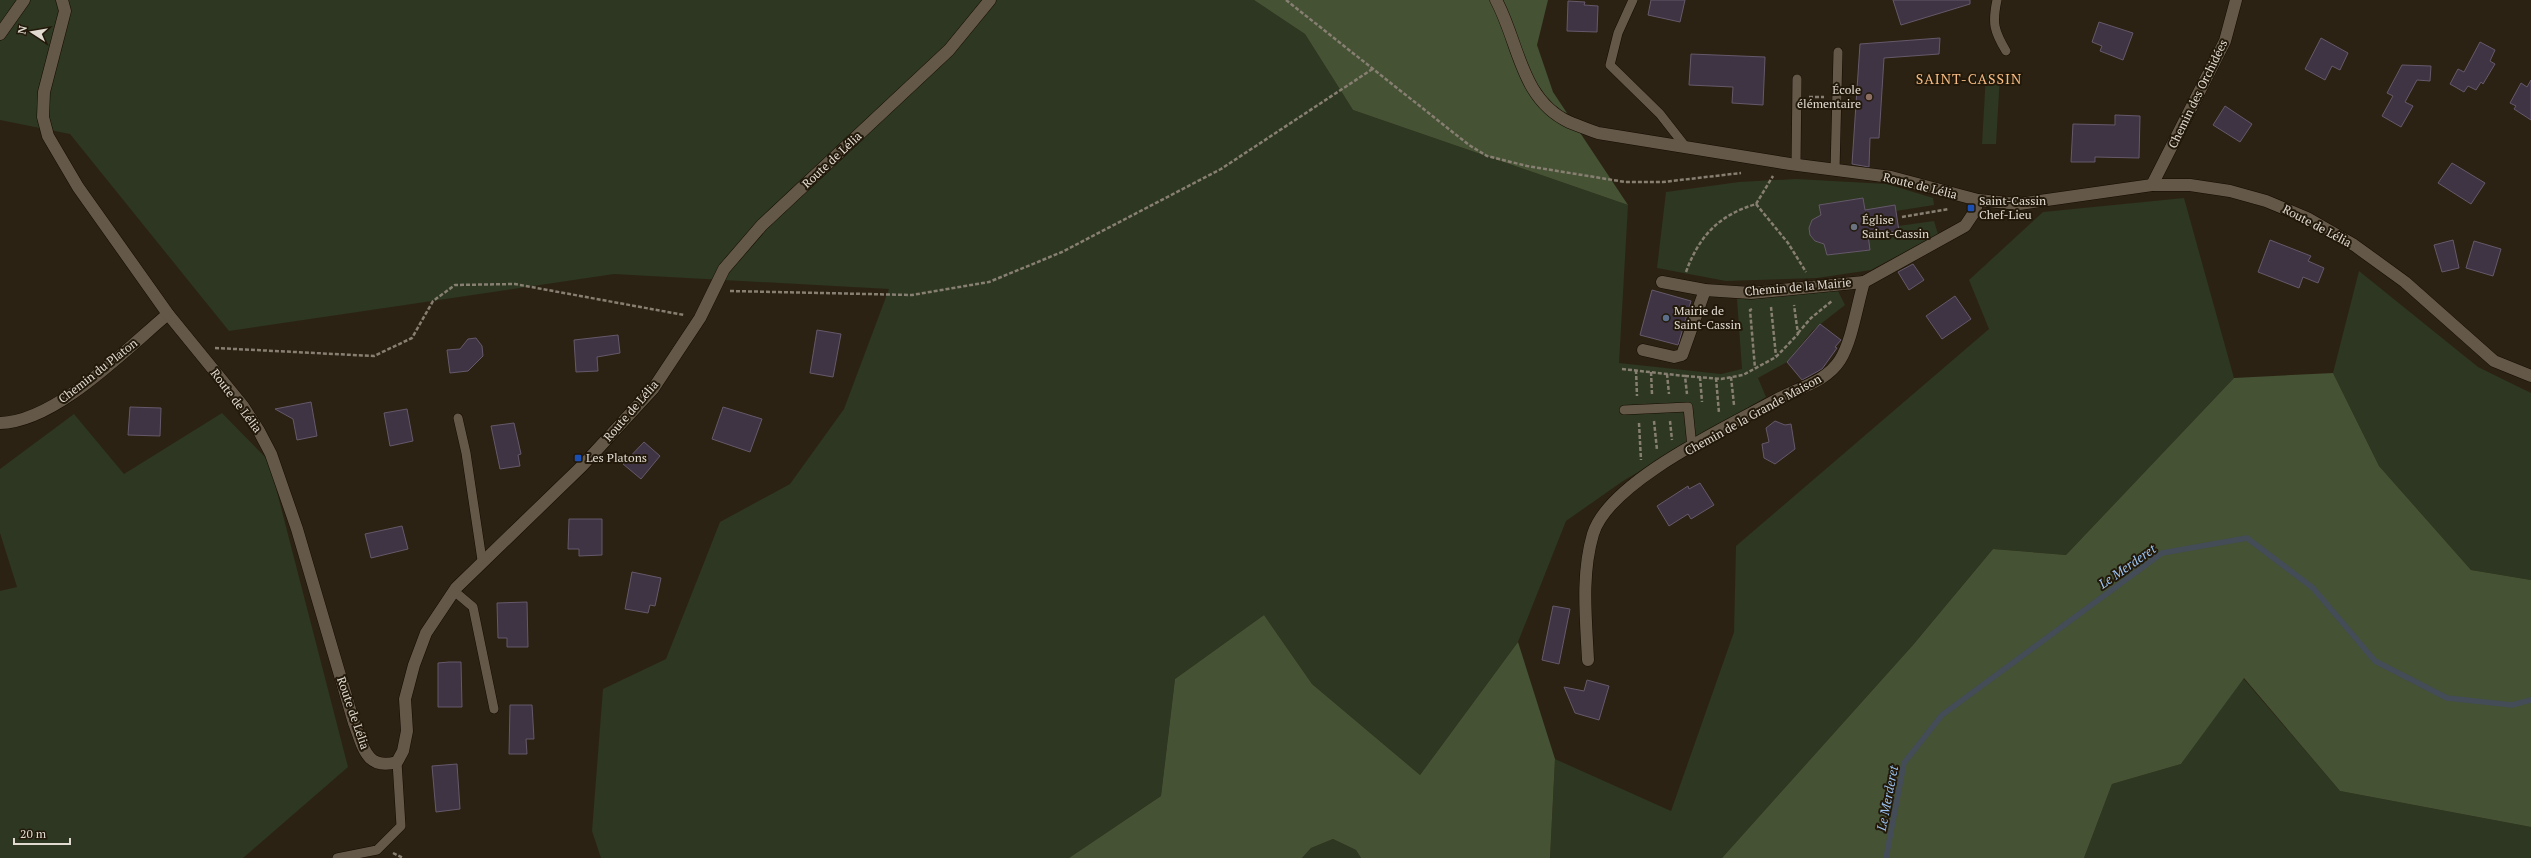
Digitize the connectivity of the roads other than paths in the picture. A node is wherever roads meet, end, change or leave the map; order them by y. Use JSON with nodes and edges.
{"nodes":[{"id":1,"x":24,"y":0,"type":"edge"},
{"id":2,"x":62,"y":0,"type":"edge"},
{"id":3,"x":990,"y":0,"type":"edge"},
{"id":4,"x":1496,"y":0,"type":"edge"},
{"id":5,"x":1633,"y":0,"type":"edge"},
{"id":6,"x":1997,"y":0,"type":"edge"},
{"id":7,"x":2236,"y":0,"type":"edge"},
{"id":8,"x":0,"y":34,"type":"edge"},
{"id":9,"x":2006,"y":51,"type":"dead end"},
{"id":10,"x":1838,"y":52,"type":"dead end"},
{"id":11,"x":1797,"y":79,"type":"dead end"},
{"id":12,"x":1684,"y":146,"type":"junction"},
{"id":13,"x":1793,"y":164,"type":"junction"},
{"id":14,"x":1835,"y":170,"type":"junction"},
{"id":15,"x":2152,"y":185,"type":"junction"},
{"id":16,"x":1978,"y":200,"type":"junction"},
{"id":17,"x":1662,"y":282,"type":"dead end"},
{"id":18,"x":1864,"y":282,"type":"junction"},
{"id":19,"x":1705,"y":290,"type":"junction"},
{"id":20,"x":168,"y":314,"type":"junction"},
{"id":21,"x":1643,"y":350,"type":"dead end"},
{"id":22,"x":2531,"y":376,"type":"edge"},
{"id":23,"x":1624,"y":410,"type":"dead end"},
{"id":24,"x":458,"y":418,"type":"dead end"},
{"id":25,"x":0,"y":423,"type":"edge"},
{"id":26,"x":1692,"y":447,"type":"junction"},
{"id":27,"x":482,"y":560,"type":"junction"},
{"id":28,"x":454,"y":591,"type":"junction"},
{"id":29,"x":1588,"y":660,"type":"dead end"},
{"id":30,"x":494,"y":708,"type":"dead end"},
{"id":31,"x":396,"y":762,"type":"junction"},
{"id":32,"x":337,"y":858,"type":"edge"}],
"edges":[{"from":1,"to":8,"type":"street"},
{"from":2,"to":20,"type":"street","name":"Route de Lélia"},
{"from":3,"to":27,"type":"street","name":"Route de Lélia"},
{"from":4,"to":12,"type":"street","name":"Route de Lélia"},
{"from":5,"to":12,"type":"lane"},
{"from":6,"to":9,"type":"lane"},
{"from":7,"to":15,"type":"street","name":"Chemin des Orchidées"},
{"from":10,"to":14,"type":"lane"},
{"from":11,"to":13,"type":"lane"},
{"from":12,"to":13,"type":"street","name":"Route de Lélia"},
{"from":13,"to":14,"type":"street","name":"Route de Lélia"},
{"from":14,"to":16,"type":"street","name":"Route de Lélia"},
{"from":15,"to":16,"type":"street","name":"Route de Lélia"},
{"from":15,"to":22,"type":"street","name":"Route de Lélia"},
{"from":16,"to":18,"type":"street"},
{"from":17,"to":19,"type":"street","name":"Chemin de la Mairie"},
{"from":18,"to":19,"type":"street","name":"Chemin de la Mairie"},
{"from":18,"to":26,"type":"street","name":"Chemin de la Grande Maison"},
{"from":19,"to":21,"type":"street"},
{"from":20,"to":25,"type":"street","name":"Chemin du Platon"},
{"from":20,"to":31,"type":"street","name":"Route de Lélia"},
{"from":23,"to":26,"type":"lane"},
{"from":24,"to":27,"type":"lane"},
{"from":26,"to":29,"type":"street","name":"Chemin de la Grande Maison"},
{"from":27,"to":28,"type":"street","name":"Route de Lélia"},
{"from":28,"to":30,"type":"lane"},
{"from":28,"to":31,"type":"street","name":"Route de Lélia"},
{"from":31,"to":32,"type":"lane"}]}
